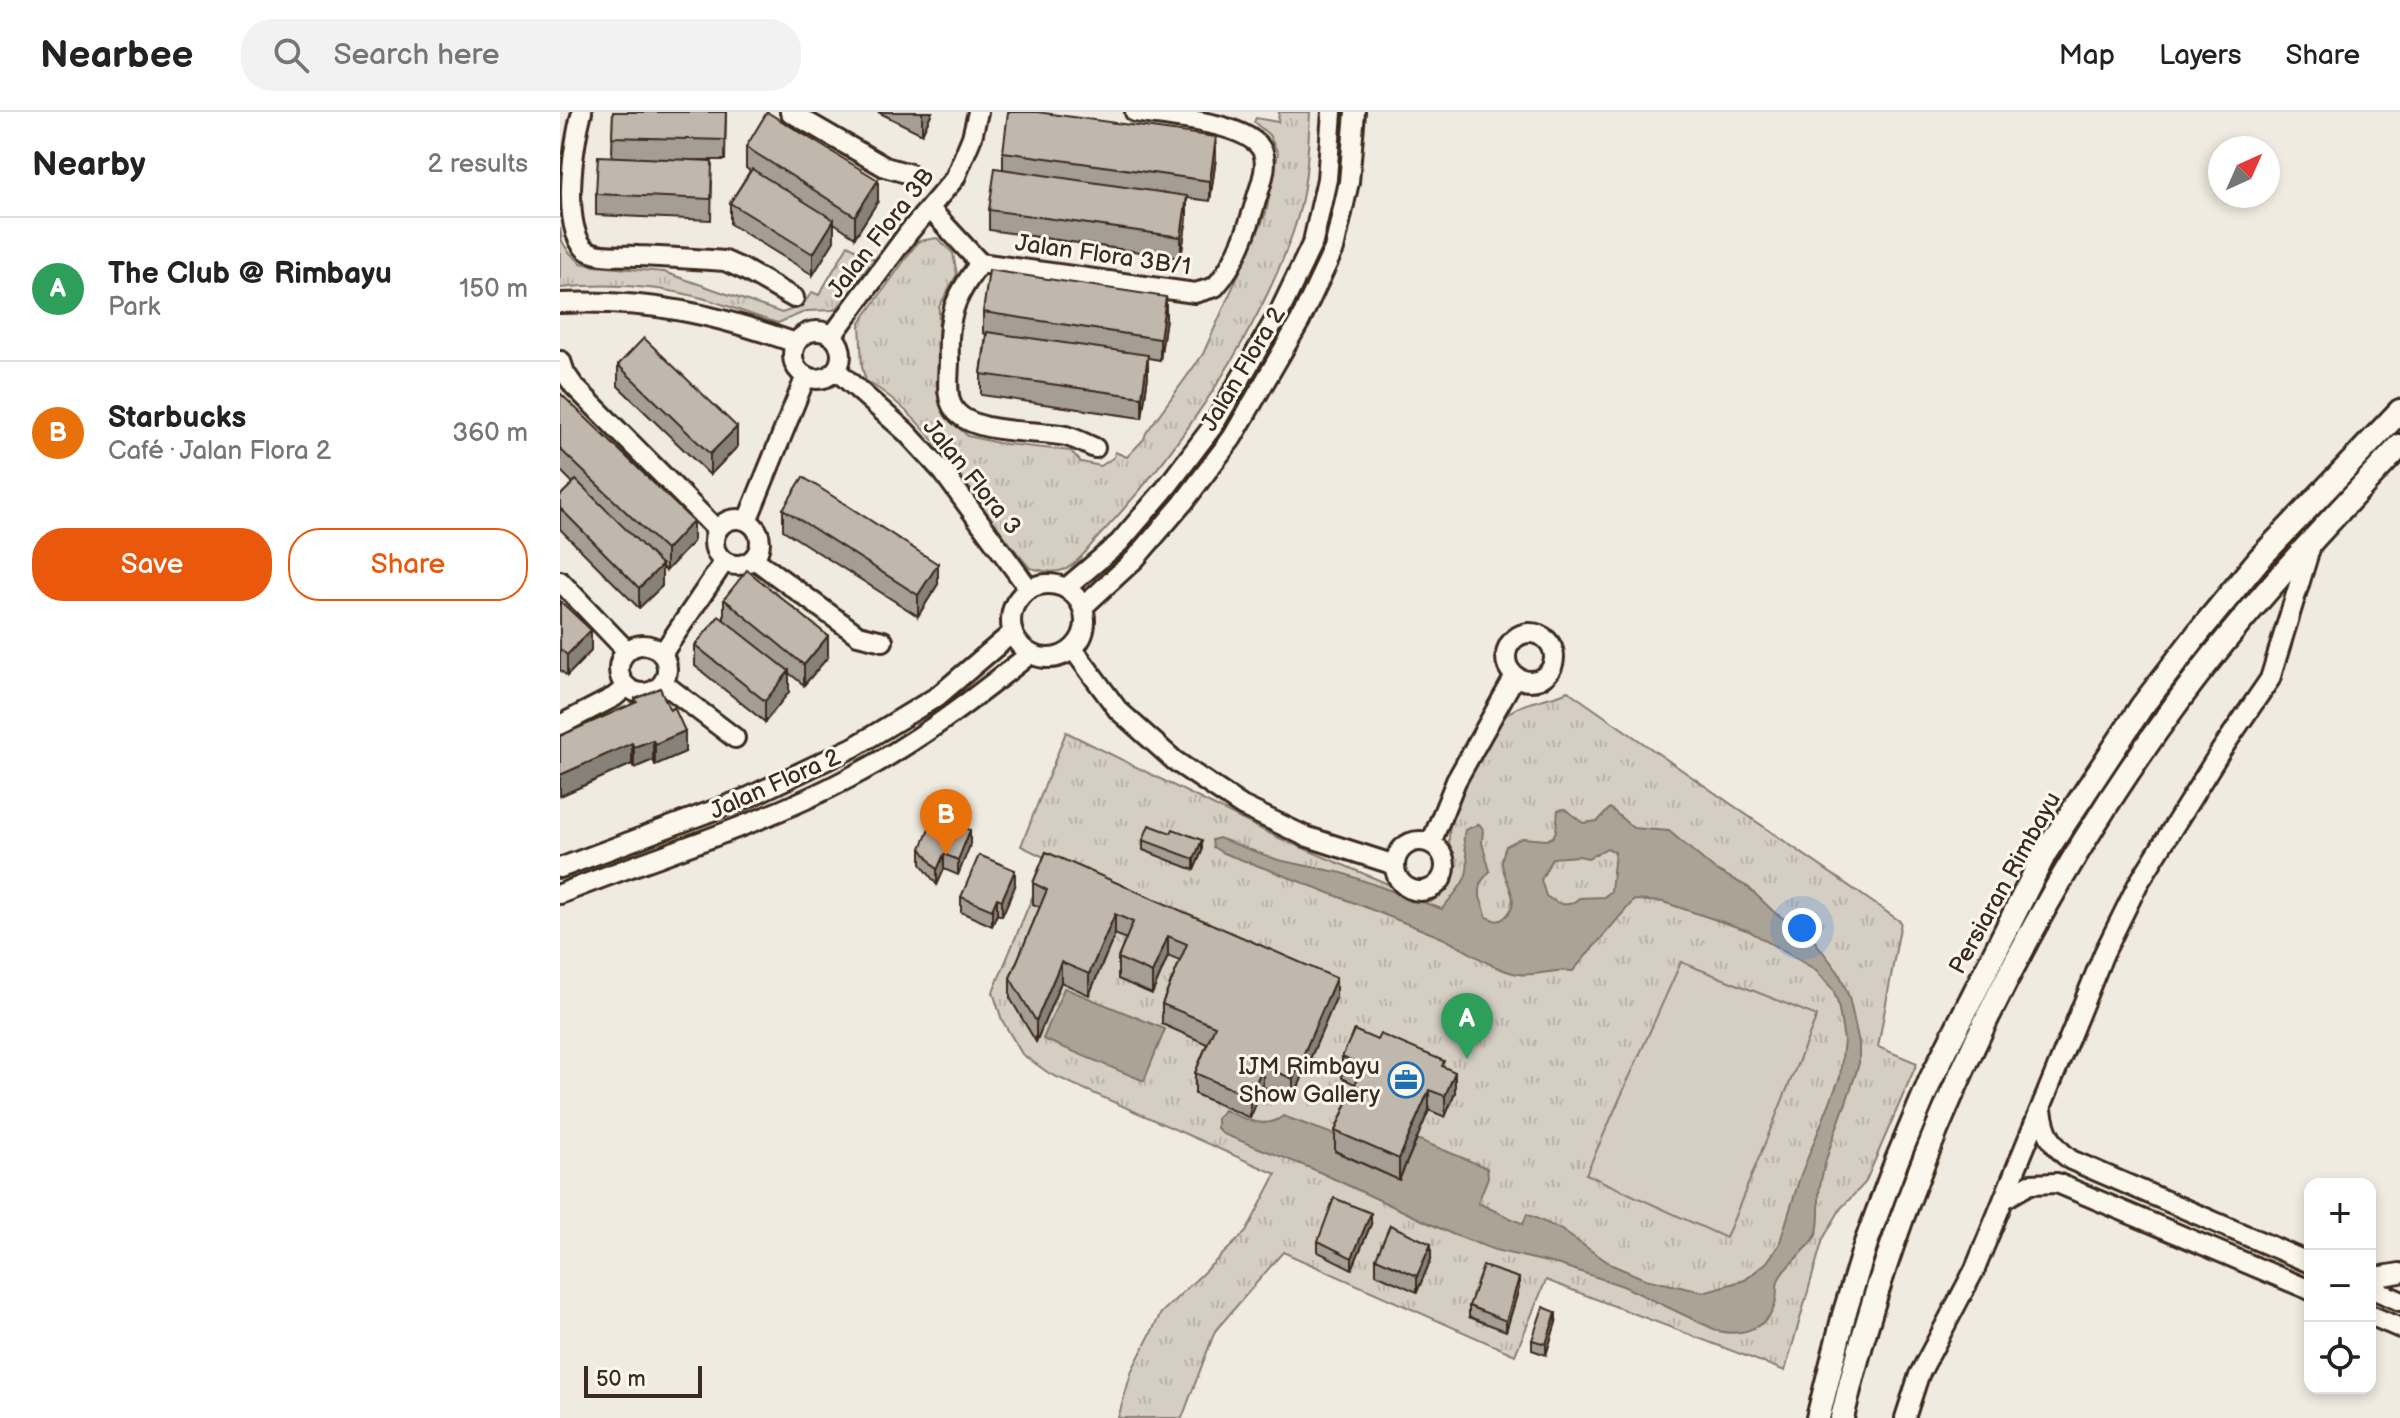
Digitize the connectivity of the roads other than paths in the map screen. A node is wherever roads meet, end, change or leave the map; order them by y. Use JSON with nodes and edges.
{"nodes":[{"id":1,"x":582,"y":112,"type":"edge"},
{"id":2,"x":790,"y":112,"type":"edge"},
{"id":3,"x":978,"y":112,"type":"edge"},
{"id":4,"x":1135,"y":112,"type":"edge"},
{"id":5,"x":1332,"y":112,"type":"edge"},
{"id":6,"x":1355,"y":112,"type":"edge"},
{"id":7,"x":910,"y":174,"type":"dead end"},
{"id":8,"x":930,"y":209,"type":"junction"},
{"id":9,"x":980,"y":263,"type":"junction"},
{"id":10,"x":794,"y":298,"type":"dead end"},
{"id":11,"x":560,"y":303,"type":"edge"},
{"id":12,"x":832,"y":336,"type":"junction"},
{"id":13,"x":796,"y":343,"type":"junction"},
{"id":14,"x":561,"y":361,"type":"edge"},
{"id":15,"x":836,"y":370,"type":"junction"},
{"id":16,"x":806,"y":376,"type":"junction"},
{"id":17,"x":2400,"y":411,"type":"edge"},
{"id":18,"x":2400,"y":446,"type":"edge"},
{"id":19,"x":1095,"y":448,"type":"dead end"},
{"id":20,"x":747,"y":521,"type":"junction"},
{"id":21,"x":717,"y":530,"type":"junction"},
{"id":22,"x":2314,"y":536,"type":"junction"},
{"id":23,"x":754,"y":559,"type":"junction"},
{"id":24,"x":724,"y":562,"type":"junction"},
{"id":25,"x":560,"y":581,"type":"edge"},
{"id":26,"x":1066,"y":588,"type":"junction"},
{"id":27,"x":1029,"y":589,"type":"junction"},
{"id":28,"x":1083,"y":607,"type":"junction"},
{"id":29,"x":1012,"y":633,"type":"junction"},
{"id":30,"x":883,"y":641,"type":"dead end"},
{"id":31,"x":1073,"y":649,"type":"junction"},
{"id":32,"x":627,"y":651,"type":"junction"},
{"id":33,"x":662,"y":654,"type":"junction"},
{"id":34,"x":1030,"y":654,"type":"junction"},
{"id":35,"x":1515,"y":676,"type":"dead end"},
{"id":36,"x":663,"y":683,"type":"junction"},
{"id":37,"x":626,"y":687,"type":"junction"},
{"id":38,"x":560,"y":725,"type":"edge"},
{"id":39,"x":735,"y":738,"type":"dead end"},
{"id":40,"x":1431,"y":843,"type":"junction"},
{"id":41,"x":1395,"y":865,"type":"junction"},
{"id":42,"x":560,"y":868,"type":"edge"},
{"id":43,"x":560,"y":894,"type":"edge"},
{"id":44,"x":2042,"y":1110,"type":"junction"},
{"id":45,"x":2004,"y":1199,"type":"junction"},
{"id":46,"x":2304,"y":1260,"type":"edge"},
{"id":47,"x":2400,"y":1273,"type":"edge"},
{"id":48,"x":2376,"y":1277,"type":"edge"},
{"id":49,"x":2304,"y":1287,"type":"edge"},
{"id":50,"x":2376,"y":1291,"type":"edge"},
{"id":51,"x":2400,"y":1301,"type":"edge"},
{"id":52,"x":2376,"y":1318,"type":"edge"},
{"id":53,"x":2400,"y":1328,"type":"edge"},
{"id":54,"x":1818,"y":1418,"type":"edge"},
{"id":55,"x":1842,"y":1418,"type":"edge"},
{"id":56,"x":1905,"y":1418,"type":"edge"}],
"edges":[{"from":1,"to":10,"type":"street"},
{"from":2,"to":7,"type":"street"},
{"from":3,"to":8,"type":"street","name":"Jalan Flora 3B"},
{"from":4,"to":9,"type":"street","name":"Jalan Flora 3B/1"},
{"from":5,"to":26,"type":"street","name":"Jalan Flora 2"},
{"from":6,"to":28,"type":"street","name":"Jalan Flora 2"},
{"from":8,"to":9,"type":"street","name":"Jalan Flora 3B/1"},
{"from":8,"to":12,"type":"street","name":"Jalan Flora 3B"},
{"from":9,"to":19,"type":"street"},
{"from":11,"to":13,"type":"street"},
{"from":12,"to":13,"type":"street"},
{"from":12,"to":15,"type":"street"},
{"from":13,"to":16,"type":"street"},
{"from":14,"to":21,"type":"street"},
{"from":15,"to":16,"type":"street"},
{"from":15,"to":27,"type":"street","name":"Jalan Flora 3"},
{"from":16,"to":20,"type":"street"},
{"from":17,"to":54,"type":"main road","name":"Persiaran Rimbayu"},
{"from":18,"to":22,"type":"main road","name":"Persiaran Rimbayu"},
{"from":20,"to":21,"type":"street"},
{"from":20,"to":23,"type":"street"},
{"from":21,"to":24,"type":"street"},
{"from":22,"to":44,"type":"street"},
{"from":22,"to":55,"type":"main road","name":"Persiaran Rimbayu"},
{"from":23,"to":24,"type":"street"},
{"from":23,"to":30,"type":"street"},
{"from":24,"to":33,"type":"street"},
{"from":25,"to":32,"type":"street"},
{"from":26,"to":27,"type":"street"},
{"from":26,"to":28,"type":"street"},
{"from":27,"to":29,"type":"street"},
{"from":28,"to":31,"type":"street"},
{"from":29,"to":34,"type":"street"},
{"from":29,"to":42,"type":"street","name":"Jalan Flora 2"},
{"from":31,"to":34,"type":"street"},
{"from":31,"to":41,"type":"street"},
{"from":32,"to":33,"type":"street"},
{"from":32,"to":37,"type":"street"},
{"from":33,"to":36,"type":"street"},
{"from":34,"to":43,"type":"street","name":"Jalan Flora 2"},
{"from":35,"to":40,"type":"street"},
{"from":36,"to":37,"type":"street"},
{"from":36,"to":39,"type":"street"},
{"from":37,"to":38,"type":"street"},
{"from":40,"to":41,"type":"street"},
{"from":40,"to":41,"type":"street"},
{"from":44,"to":45,"type":"street"},
{"from":44,"to":46,"type":"street"},
{"from":45,"to":49,"type":"street"},
{"from":45,"to":56,"type":"street"},
{"from":47,"to":48,"type":"street"},
{"from":50,"to":51,"type":"street"},
{"from":52,"to":53,"type":"street"}]}
